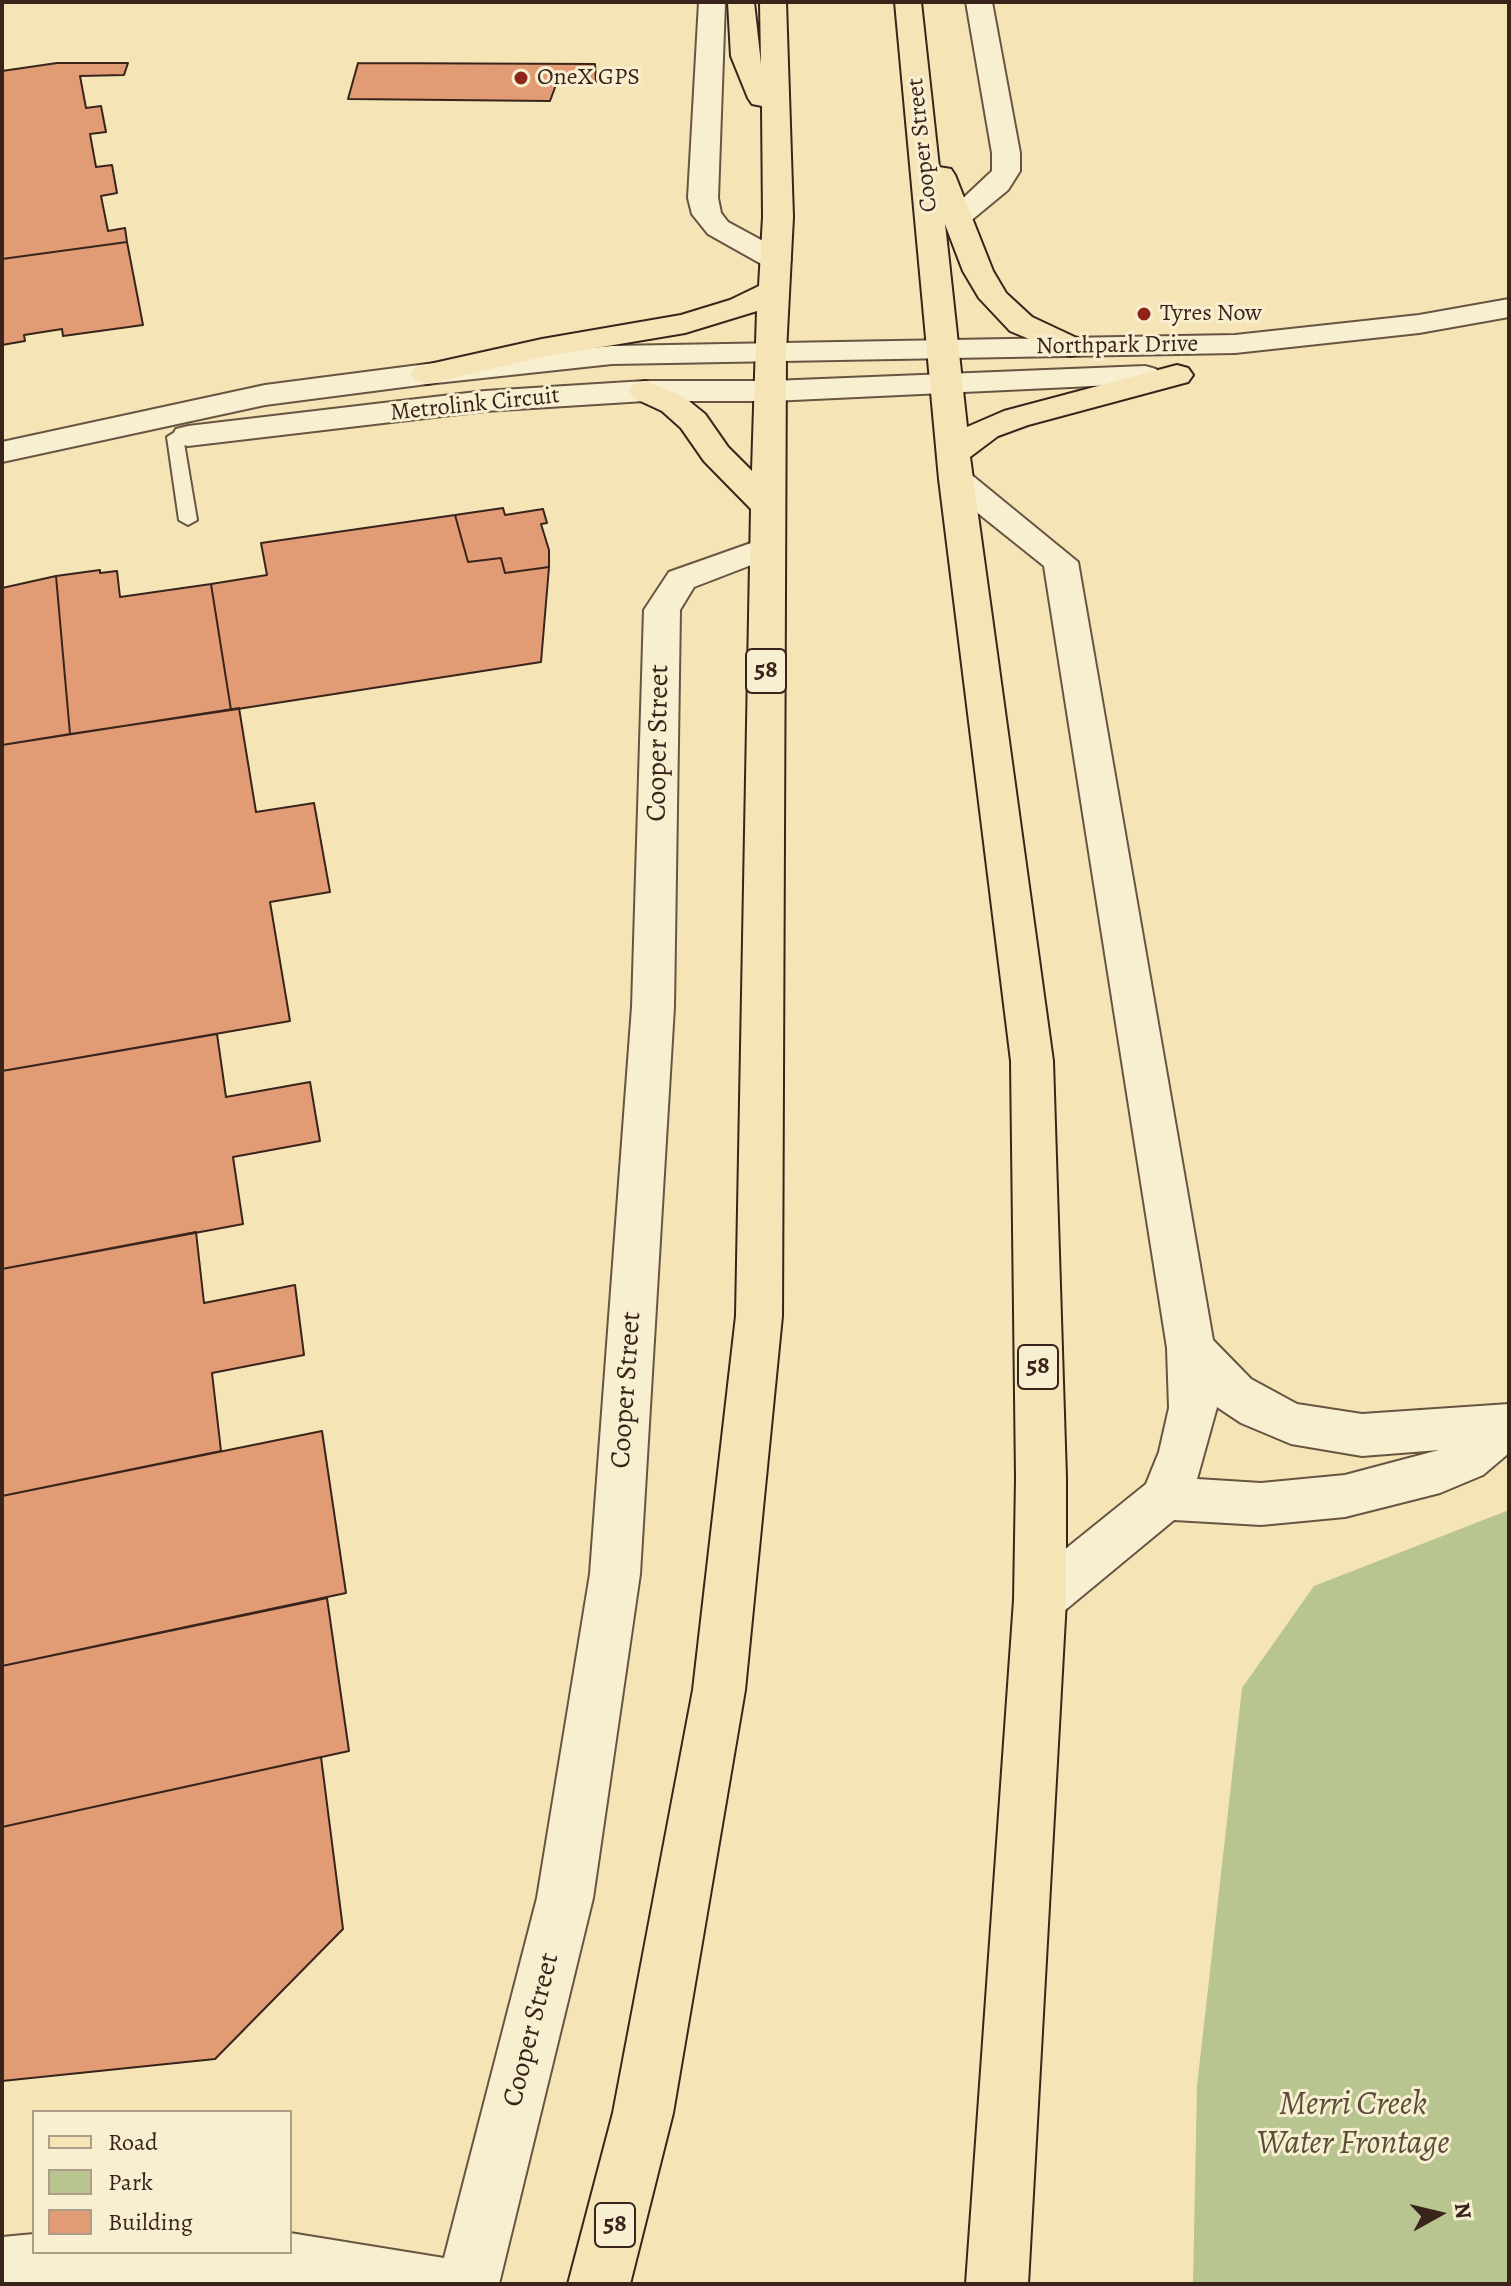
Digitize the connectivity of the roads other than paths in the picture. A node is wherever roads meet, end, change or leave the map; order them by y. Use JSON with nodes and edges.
{"nodes":[{"id":1,"x":712,"y":2,"type":"edge"},
{"id":2,"x":741,"y":2,"type":"edge"},
{"id":3,"x":773,"y":2,"type":"edge"},
{"id":4,"x":908,"y":2,"type":"edge"},
{"id":5,"x":979,"y":2,"type":"edge"},
{"id":6,"x":921,"y":124,"type":"junction"},
{"id":7,"x":776,"y":125,"type":"junction"},
{"id":8,"x":958,"y":217,"type":"junction"},
{"id":9,"x":776,"y":275,"type":"junction"},
{"id":10,"x":1509,"y":308,"type":"edge"},
{"id":11,"x":1496,"y":341,"type":"dead end"},
{"id":12,"x":1070,"y":347,"type":"junction"},
{"id":13,"x":943,"y":348,"type":"junction"},
{"id":14,"x":770,"y":352,"type":"junction"},
{"id":15,"x":427,"y":374,"type":"junction"},
{"id":16,"x":1177,"y":375,"type":"junction"},
{"id":17,"x":949,"y":385,"type":"junction"},
{"id":18,"x":645,"y":391,"type":"junction"},
{"id":19,"x":772,"y":391,"type":"junction"},
{"id":20,"x":175,"y":437,"type":"junction"},
{"id":21,"x":2,"y":453,"type":"edge"},
{"id":22,"x":955,"y":466,"type":"junction"},
{"id":23,"x":188,"y":520,"type":"dead end"},
{"id":24,"x":768,"y":527,"type":"junction"},
{"id":25,"x":1191,"y":1348,"type":"junction"},
{"id":26,"x":1509,"y":1424,"type":"edge"},
{"id":27,"x":1165,"y":1498,"type":"junction"},
{"id":28,"x":1040,"y":1600,"type":"junction"},
{"id":29,"x":2,"y":2268,"type":"edge"},
{"id":30,"x":433,"y":2284,"type":"edge"},
{"id":31,"x":468,"y":2284,"type":"edge"},
{"id":32,"x":599,"y":2284,"type":"edge"},
{"id":33,"x":997,"y":2284,"type":"edge"}],
"edges":[{"from":1,"to":9,"type":"street"},
{"from":2,"to":7,"type":"main road"},
{"from":3,"to":7,"type":"main road","number":"58"},
{"from":4,"to":6,"type":"main road","name":"Cooper Street","number":"58"},
{"from":5,"to":8,"type":"street","name":"Cooper Street"},
{"from":6,"to":8,"type":"main road"},
{"from":6,"to":13,"type":"main road","name":"Cooper Street","number":"58"},
{"from":7,"to":9,"type":"main road","number":"58"},
{"from":8,"to":12,"type":"main road"},
{"from":9,"to":14,"type":"main road","number":"58"},
{"from":9,"to":15,"type":"main road"},
{"from":10,"to":12,"type":"street","name":"Northpark Drive"},
{"from":11,"to":16,"type":"street","name":"Northpark Drive"},
{"from":12,"to":13,"type":"street","name":"Northpark Drive"},
{"from":13,"to":14,"type":"street","name":"Northpark Drive"},
{"from":13,"to":17,"type":"main road","name":"Cooper Street","number":"58"},
{"from":14,"to":15,"type":"street","name":"Metrolink Circuit"},
{"from":14,"to":19,"type":"main road","number":"58"},
{"from":15,"to":21,"type":"street","name":"Metrolink Circuit"},
{"from":16,"to":17,"type":"street","name":"Northpark Drive"},
{"from":16,"to":22,"type":"main road"},
{"from":17,"to":19,"type":"street","name":"Metrolink Circuit"},
{"from":17,"to":22,"type":"main road","name":"Cooper Street","number":"58"},
{"from":18,"to":19,"type":"street","name":"Metrolink Circuit"},
{"from":18,"to":20,"type":"street","name":"Metrolink Circuit"},
{"from":18,"to":24,"type":"main road"},
{"from":19,"to":24,"type":"main road","number":"58"},
{"from":20,"to":21,"type":"street","name":"Metrolink Circuit"},
{"from":20,"to":23,"type":"lane"},
{"from":22,"to":25,"type":"street"},
{"from":22,"to":28,"type":"main road","name":"Cooper Street","number":"58"},
{"from":24,"to":31,"type":"street","name":"Cooper Street"},
{"from":24,"to":32,"type":"main road","number":"58"},
{"from":25,"to":26,"type":"street"},
{"from":25,"to":27,"type":"street"},
{"from":26,"to":27,"type":"street"},
{"from":27,"to":28,"type":"street"},
{"from":28,"to":33,"type":"main road","name":"Cooper Street","number":"58"},
{"from":29,"to":30,"type":"street"}]}
